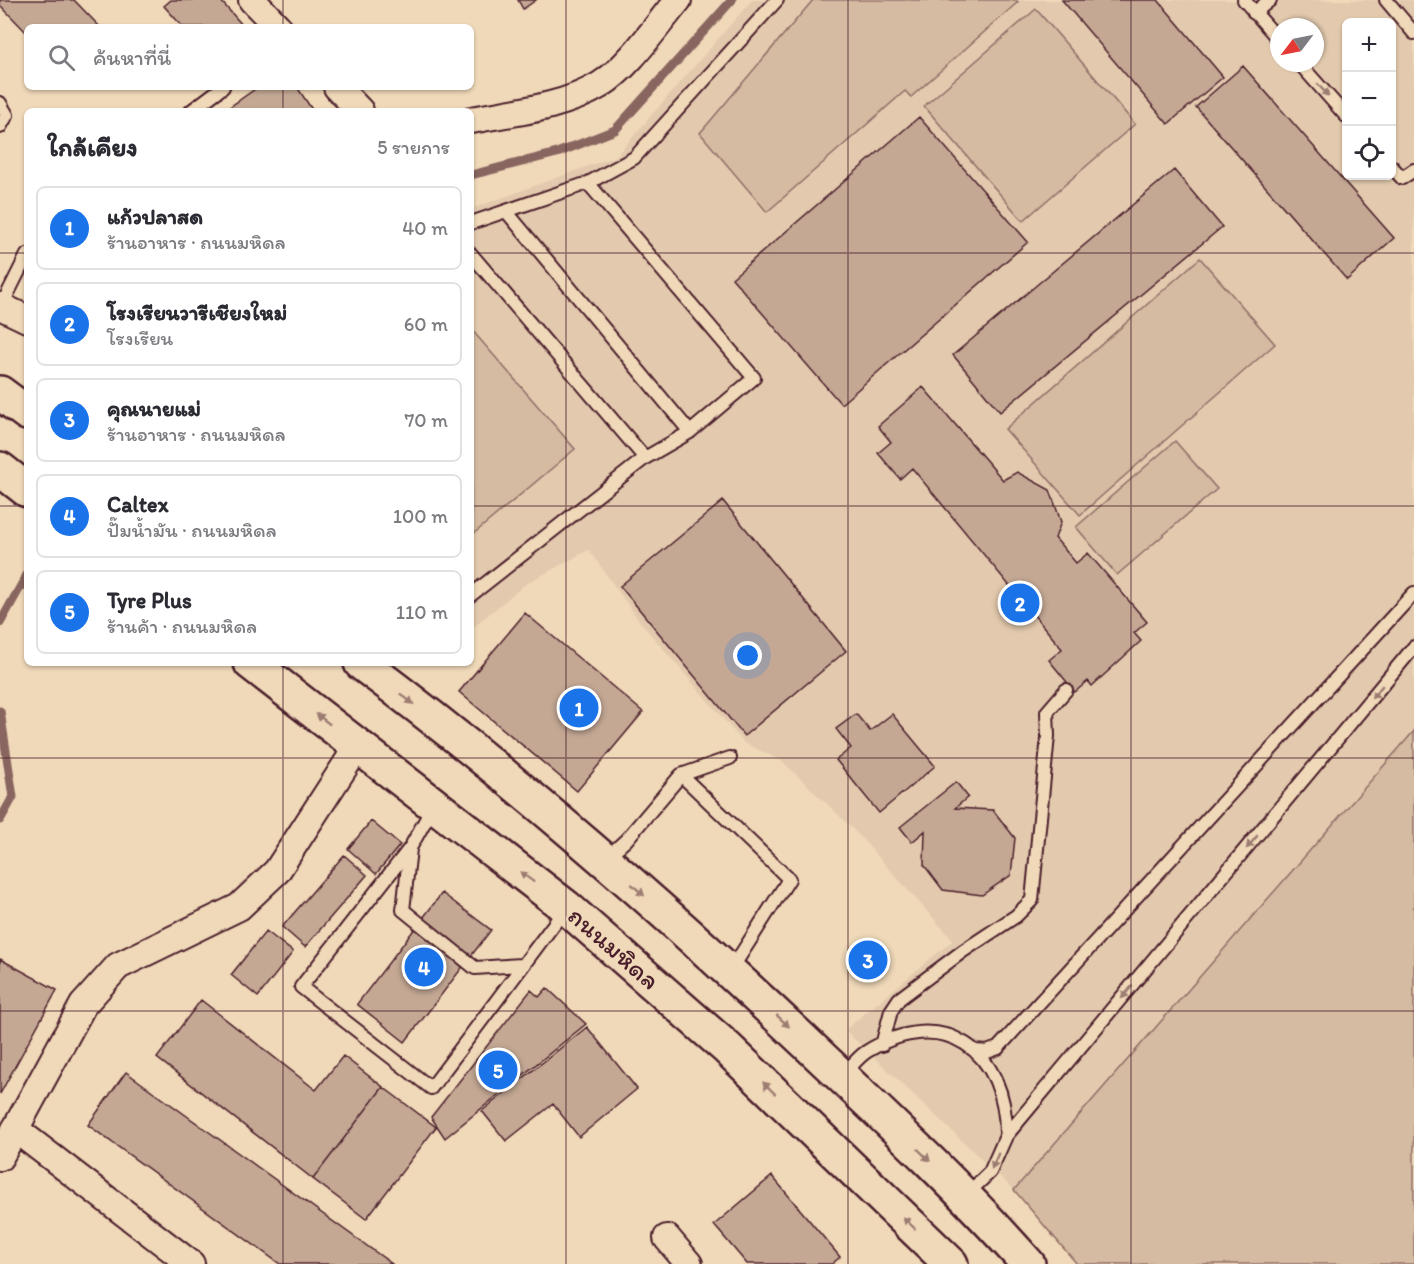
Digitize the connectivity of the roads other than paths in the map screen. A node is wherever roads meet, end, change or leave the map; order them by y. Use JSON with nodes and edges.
{"nodes":[{"id":1,"x":252,"y":0,"type":"edge"},
{"id":2,"x":678,"y":0,"type":"edge"},
{"id":3,"x":777,"y":0,"type":"edge"},
{"id":4,"x":1244,"y":0,"type":"edge"},
{"id":5,"x":1270,"y":0,"type":"edge"},
{"id":6,"x":1390,"y":2,"type":"edge"},
{"id":7,"x":1254,"y":13,"type":"junction"},
{"id":8,"x":275,"y":24,"type":"edge"},
{"id":9,"x":1270,"y":30,"type":"edge"},
{"id":10,"x":1414,"y":33,"type":"edge"},
{"id":11,"x":1307,"y":72,"type":"edge"},
{"id":12,"x":219,"y":90,"type":"edge"},
{"id":13,"x":340,"y":90,"type":"edge"},
{"id":14,"x":0,"y":103,"type":"edge"},
{"id":15,"x":195,"y":108,"type":"edge"},
{"id":16,"x":357,"y":108,"type":"edge"},
{"id":17,"x":1342,"y":110,"type":"edge"},
{"id":18,"x":474,"y":119,"type":"edge"},
{"id":19,"x":0,"y":127,"type":"edge"},
{"id":20,"x":1414,"y":170,"type":"edge"},
{"id":21,"x":1396,"y":171,"type":"edge"},
{"id":22,"x":588,"y":183,"type":"junction"},
{"id":23,"x":506,"y":211,"type":"junction"},
{"id":24,"x":474,"y":222,"type":"edge"},
{"id":25,"x":474,"y":258,"type":"edge"},
{"id":26,"x":24,"y":261,"type":"edge"},
{"id":27,"x":1,"y":306,"type":"edge"},
{"id":28,"x":24,"y":318,"type":"edge"},
{"id":29,"x":0,"y":393,"type":"edge"},
{"id":30,"x":24,"y":411,"type":"edge"},
{"id":31,"x":690,"y":432,"type":"junction"},
{"id":32,"x":645,"y":458,"type":"junction"},
{"id":33,"x":474,"y":593,"type":"edge"},
{"id":34,"x":1414,"y":593,"type":"edge"},
{"id":35,"x":1414,"y":647,"type":"edge"},
{"id":36,"x":255,"y":666,"type":"edge"},
{"id":37,"x":376,"y":671,"type":"edge"},
{"id":38,"x":1066,"y":690,"type":"dead end"},
{"id":39,"x":358,"y":746,"type":"junction"},
{"id":40,"x":730,"y":758,"type":"dead end"},
{"id":41,"x":681,"y":775,"type":"junction"},
{"id":42,"x":434,"y":805,"type":"junction"},
{"id":43,"x":410,"y":848,"type":"junction"},
{"id":44,"x":604,"y":860,"type":"junction"},
{"id":45,"x":567,"y":907,"type":"junction"},
{"id":46,"x":521,"y":965,"type":"junction"},
{"id":47,"x":730,"y":971,"type":"junction"},
{"id":48,"x":882,"y":1045,"type":"junction"},
{"id":49,"x":976,"y":1052,"type":"junction"},
{"id":50,"x":841,"y":1076,"type":"junction"},
{"id":51,"x":15,"y":1129,"type":"junction"},
{"id":52,"x":1006,"y":1136,"type":"junction"},
{"id":53,"x":0,"y":1156,"type":"edge"},
{"id":54,"x":966,"y":1195,"type":"junction"},
{"id":55,"x":667,"y":1238,"type":"dead end"},
{"id":56,"x":191,"y":1264,"type":"edge"},
{"id":57,"x":689,"y":1264,"type":"edge"},
{"id":58,"x":951,"y":1264,"type":"edge"},
{"id":59,"x":1029,"y":1264,"type":"edge"}],
"edges":[{"from":1,"to":8,"type":"street"},
{"from":2,"to":18,"type":"street"},
{"from":3,"to":22,"type":"lane"},
{"from":4,"to":7,"type":"lane"},
{"from":5,"to":7,"type":"lane"},
{"from":6,"to":10,"type":"lane"},
{"from":7,"to":9,"type":"lane"},
{"from":11,"to":17,"type":"lane","one_way":true},
{"from":12,"to":15,"type":"lane"},
{"from":13,"to":16,"type":"street"},
{"from":14,"to":19,"type":"lane"},
{"from":20,"to":21,"type":"lane"},
{"from":22,"to":23,"type":"lane"},
{"from":22,"to":31,"type":"lane"},
{"from":23,"to":24,"type":"lane"},
{"from":23,"to":31,"type":"lane"},
{"from":25,"to":32,"type":"lane"},
{"from":26,"to":27,"type":"lane"},
{"from":27,"to":28,"type":"street"},
{"from":29,"to":30,"type":"main road"},
{"from":31,"to":32,"type":"lane"},
{"from":32,"to":33,"type":"lane"},
{"from":34,"to":49,"type":"lane"},
{"from":35,"to":52,"type":"lane","one_way":true},
{"from":39,"to":36,"type":"main road","name":"ถนนมหิดล","one_way":true},
{"from":37,"to":44,"type":"main road","one_way":true},
{"from":38,"to":48,"type":"lane"},
{"from":39,"to":42,"type":"main road","name":"ถนนมหิดล"},
{"from":39,"to":51,"type":"street"},
{"from":40,"to":41,"type":"lane"},
{"from":41,"to":44,"type":"lane"},
{"from":41,"to":47,"type":"lane"},
{"from":42,"to":43,"type":"lane"},
{"from":45,"to":42,"type":"main road","name":"ถนนมหิดล","one_way":true},
{"from":43,"to":46,"type":"lane"},
{"from":43,"to":46,"type":"lane"},
{"from":44,"to":47,"type":"main road","one_way":true},
{"from":45,"to":46,"type":"lane"},
{"from":58,"to":45,"type":"main road","name":"ถนนมหิดล","one_way":true},
{"from":47,"to":50,"type":"main road","one_way":true},
{"from":48,"to":49,"type":"lane"},
{"from":48,"to":50,"type":"lane"},
{"from":49,"to":52,"type":"lane"},
{"from":50,"to":54,"type":"main road","one_way":true},
{"from":51,"to":53,"type":"street"},
{"from":51,"to":56,"type":"street"},
{"from":52,"to":54,"type":"lane","one_way":true},
{"from":54,"to":59,"type":"main road"},
{"from":55,"to":57,"type":"street"}]}
